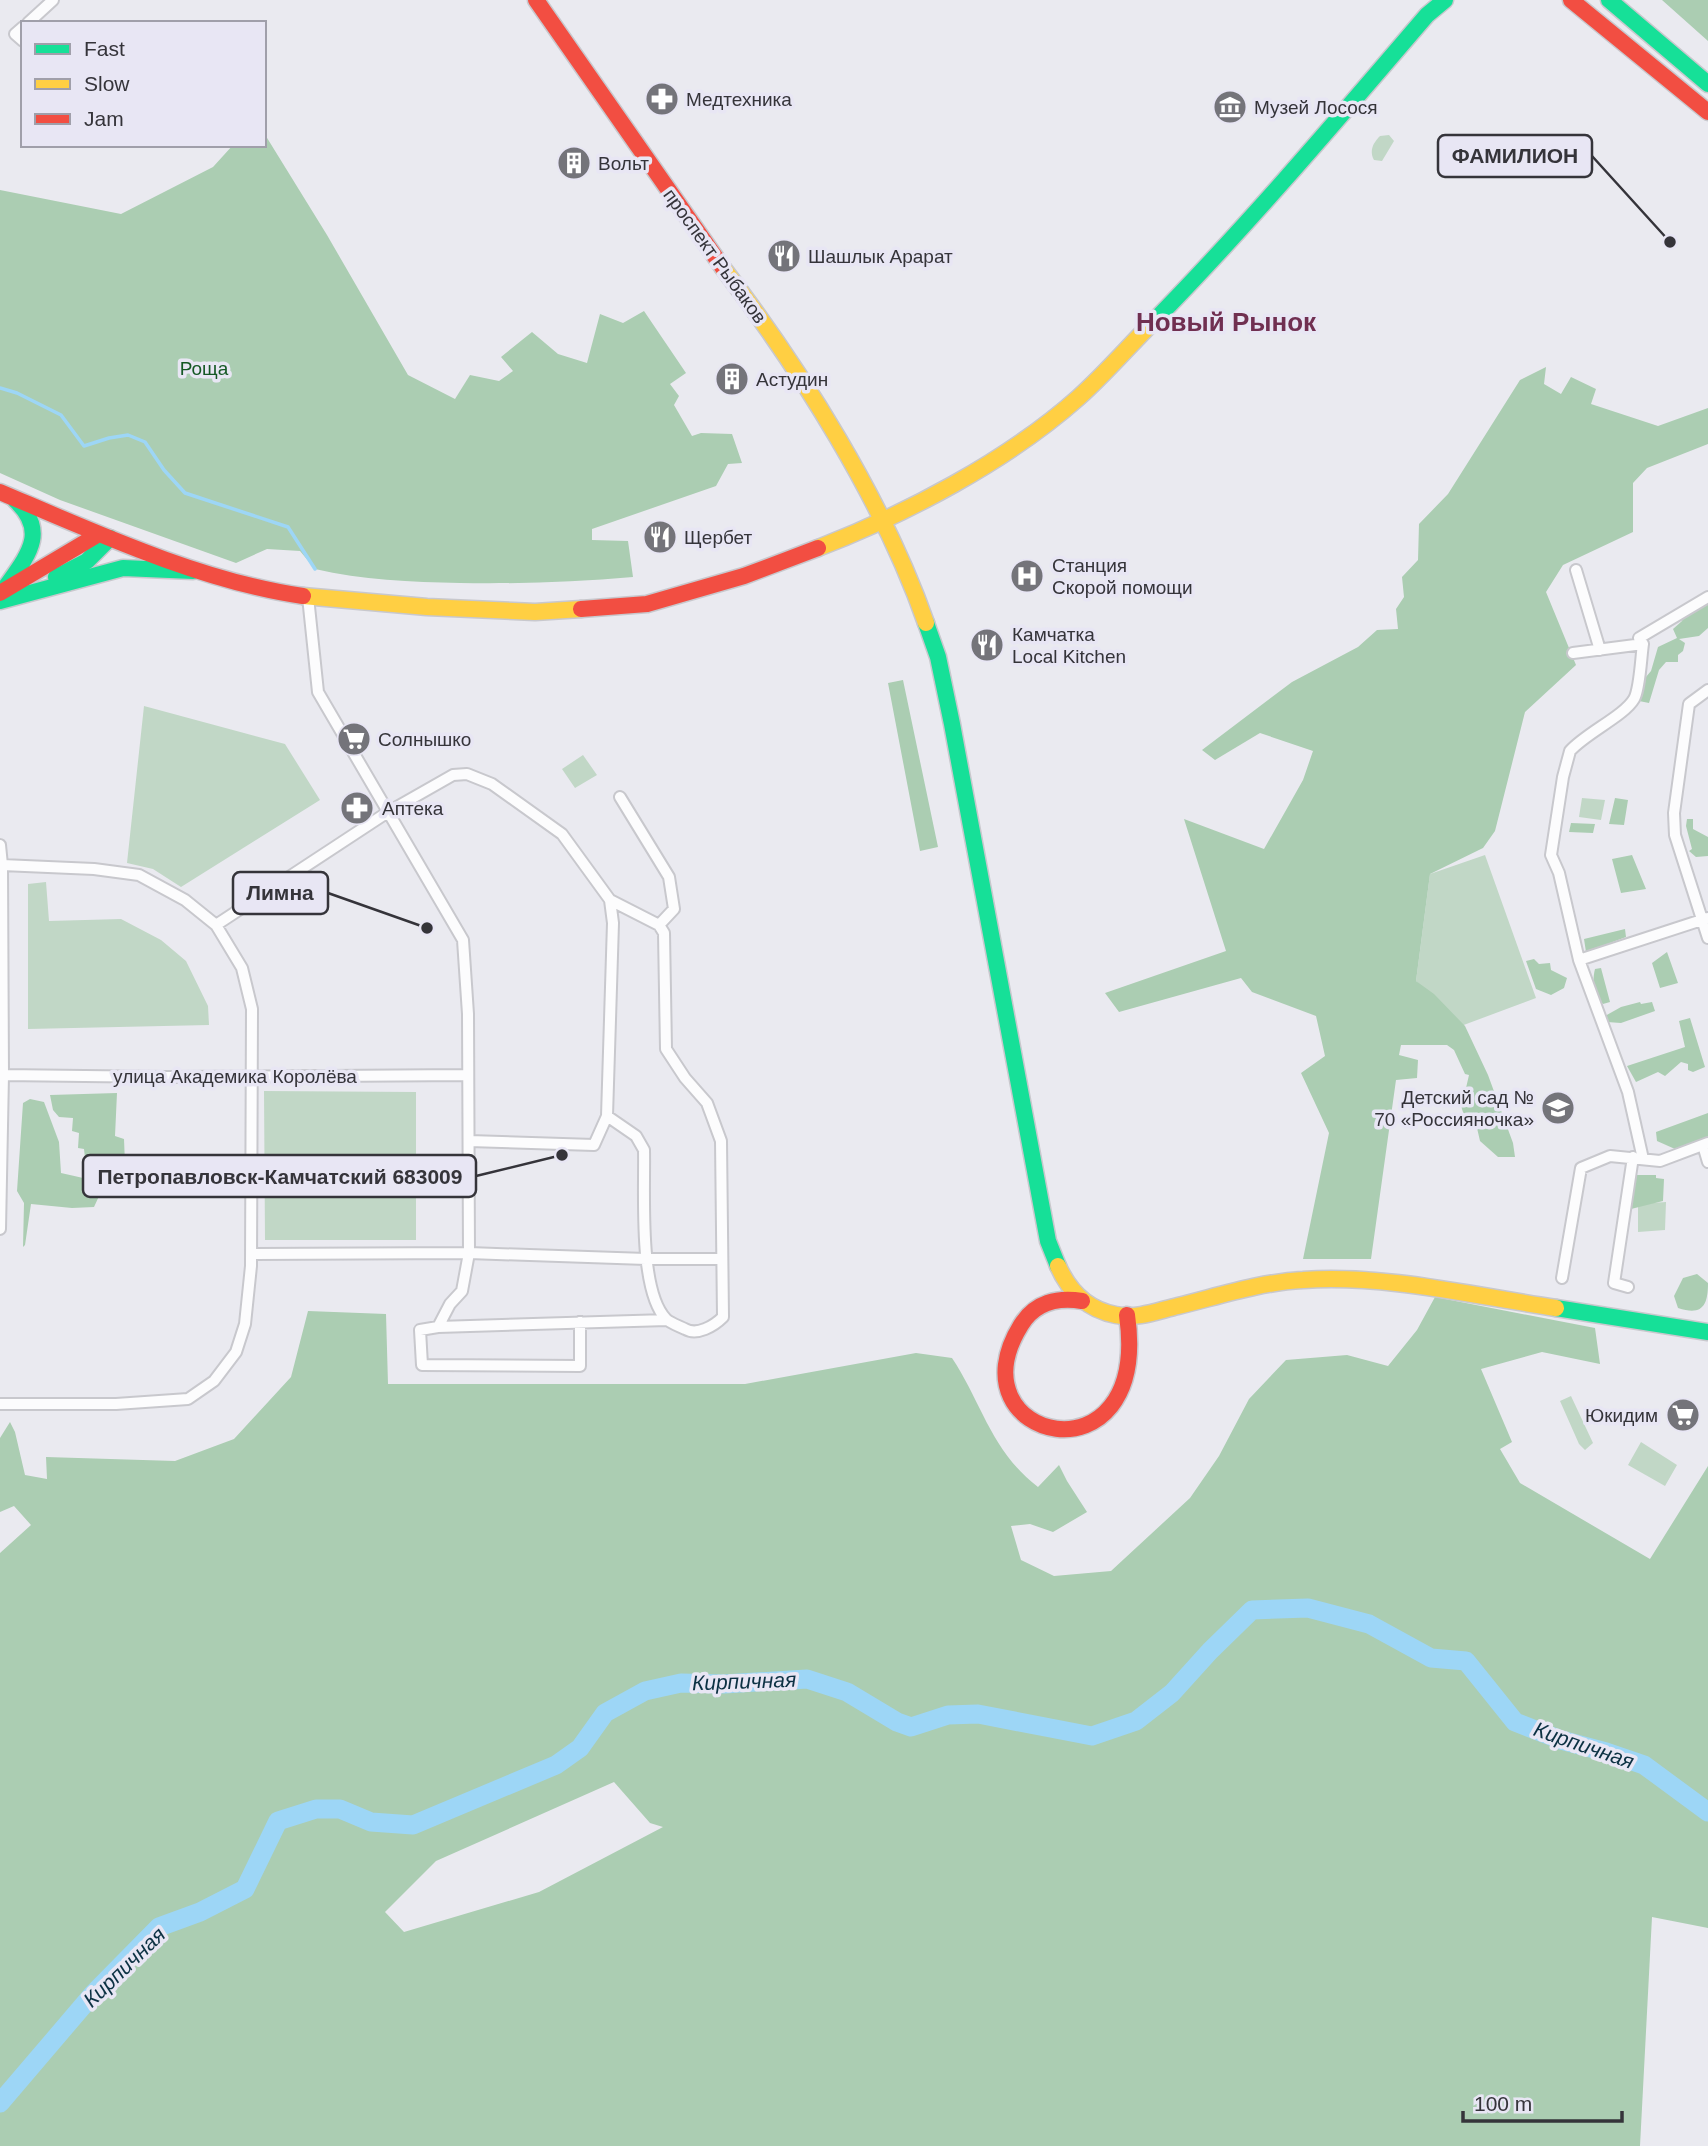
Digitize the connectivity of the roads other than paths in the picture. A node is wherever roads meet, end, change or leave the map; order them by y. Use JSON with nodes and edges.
{"nodes":[{"id":1,"x":53,"y":0,"type":"edge"},
{"id":2,"x":1445,"y":0,"type":"edge"},
{"id":3,"x":1571,"y":0,"type":"edge"},
{"id":4,"x":1609,"y":0,"type":"edge"},
{"id":5,"x":541,"y":2,"type":"edge"},
{"id":6,"x":1430,"y":7,"type":"edge"},
{"id":7,"x":30,"y":21,"type":"edge"},
{"id":8,"x":1708,"y":84,"type":"edge"},
{"id":9,"x":1708,"y":111,"type":"edge"},
{"id":10,"x":6,"y":495,"type":"edge"},
{"id":11,"x":882,"y":520,"type":"junction"},
{"id":12,"x":104,"y":536,"type":"junction"},
{"id":13,"x":1576,"y":570,"type":"dead end"},
{"id":14,"x":202,"y":571,"type":"junction"},
{"id":15,"x":23,"y":594,"type":"junction"},
{"id":16,"x":1,"y":595,"type":"edge"},
{"id":17,"x":309,"y":597,"type":"junction"},
{"id":18,"x":1708,"y":597,"type":"edge"},
{"id":19,"x":1643,"y":644,"type":"junction"},
{"id":20,"x":1600,"y":650,"type":"junction"},
{"id":21,"x":1573,"y":653,"type":"dead end"},
{"id":22,"x":1708,"y":690,"type":"edge"},
{"id":23,"x":1702,"y":699,"type":"edge"},
{"id":24,"x":620,"y":797,"type":"dead end"},
{"id":25,"x":388,"y":812,"type":"junction"},
{"id":26,"x":0,"y":845,"type":"edge"},
{"id":27,"x":2,"y":865,"type":"junction"},
{"id":28,"x":610,"y":900,"type":"junction"},
{"id":29,"x":1705,"y":919,"type":"edge"},
{"id":30,"x":216,"y":925,"type":"junction"},
{"id":31,"x":659,"y":925,"type":"junction"},
{"id":32,"x":1708,"y":938,"type":"edge"},
{"id":33,"x":1579,"y":960,"type":"junction"},
{"id":34,"x":3,"y":1075,"type":"junction"},
{"id":35,"x":468,"y":1075,"type":"junction"},
{"id":36,"x":251,"y":1077,"type":"junction"},
{"id":37,"x":607,"y":1116,"type":"junction"},
{"id":38,"x":469,"y":1141,"type":"junction"},
{"id":39,"x":1705,"y":1144,"type":"edge"},
{"id":40,"x":1638,"y":1158,"type":"junction"},
{"id":41,"x":1708,"y":1161,"type":"edge"},
{"id":42,"x":0,"y":1229,"type":"edge"},
{"id":43,"x":469,"y":1253,"type":"junction"},
{"id":44,"x":251,"y":1254,"type":"junction"},
{"id":45,"x":646,"y":1259,"type":"junction"},
{"id":46,"x":722,"y":1259,"type":"junction"},
{"id":47,"x":1562,"y":1278,"type":"dead end"},
{"id":48,"x":1628,"y":1287,"type":"dead end"},
{"id":49,"x":1082,"y":1301,"type":"junction"},
{"id":50,"x":1127,"y":1315,"type":"junction"},
{"id":51,"x":667,"y":1320,"type":"junction"},
{"id":52,"x":580,"y":1322,"type":"junction"},
{"id":53,"x":438,"y":1327,"type":"junction"},
{"id":54,"x":1708,"y":1332,"type":"edge"},
{"id":55,"x":0,"y":1404,"type":"edge"}],
"edges":[{"from":1,"to":7,"type":"street"},
{"from":2,"to":6,"type":"main road"},
{"from":3,"to":9,"type":"main road"},
{"from":4,"to":8,"type":"main road"},
{"from":5,"to":11,"type":"main road","name":"проспект Рыбаков"},
{"from":6,"to":11,"type":"main road"},
{"from":10,"to":12,"type":"main road"},
{"from":10,"to":16,"type":"main road"},
{"from":11,"to":17,"type":"main road"},
{"from":11,"to":49,"type":"main road","name":"проспект Рыбаков"},
{"from":12,"to":14,"type":"main road"},
{"from":12,"to":15,"type":"main road"},
{"from":12,"to":16,"type":"main road"},
{"from":13,"to":20,"type":"street"},
{"from":14,"to":15,"type":"main road"},
{"from":14,"to":17,"type":"main road"},
{"from":15,"to":16,"type":"main road"},
{"from":17,"to":25,"type":"street"},
{"from":18,"to":19,"type":"street"},
{"from":19,"to":20,"type":"street"},
{"from":19,"to":33,"type":"street"},
{"from":20,"to":21,"type":"street"},
{"from":22,"to":23,"type":"street"},
{"from":23,"to":29,"type":"street"},
{"from":24,"to":31,"type":"street"},
{"from":25,"to":28,"type":"street"},
{"from":25,"to":30,"type":"street"},
{"from":25,"to":35,"type":"street"},
{"from":26,"to":27,"type":"street"},
{"from":27,"to":30,"type":"street"},
{"from":27,"to":34,"type":"street"},
{"from":28,"to":31,"type":"street"},
{"from":28,"to":37,"type":"street"},
{"from":29,"to":32,"type":"street"},
{"from":29,"to":33,"type":"street"},
{"from":30,"to":36,"type":"street"},
{"from":31,"to":46,"type":"street"},
{"from":33,"to":40,"type":"street"},
{"from":34,"to":36,"type":"street","name":"улица Академика Королёва"},
{"from":34,"to":42,"type":"street"},
{"from":35,"to":36,"type":"street","name":"улица Академика Королёва"},
{"from":35,"to":38,"type":"street"},
{"from":36,"to":44,"type":"street"},
{"from":37,"to":38,"type":"street"},
{"from":37,"to":45,"type":"street"},
{"from":38,"to":43,"type":"street"},
{"from":39,"to":40,"type":"street"},
{"from":39,"to":41,"type":"street"},
{"from":40,"to":47,"type":"street"},
{"from":40,"to":48,"type":"street"},
{"from":43,"to":44,"type":"street"},
{"from":43,"to":45,"type":"street"},
{"from":43,"to":53,"type":"street"},
{"from":44,"to":55,"type":"street"},
{"from":45,"to":46,"type":"street"},
{"from":45,"to":51,"type":"street"},
{"from":46,"to":51,"type":"street"},
{"from":49,"to":50,"type":"main road"},
{"from":49,"to":50,"type":"main road"},
{"from":50,"to":54,"type":"main road"},
{"from":51,"to":52,"type":"street"},
{"from":52,"to":53,"type":"street"},
{"from":52,"to":53,"type":"street"}]}
